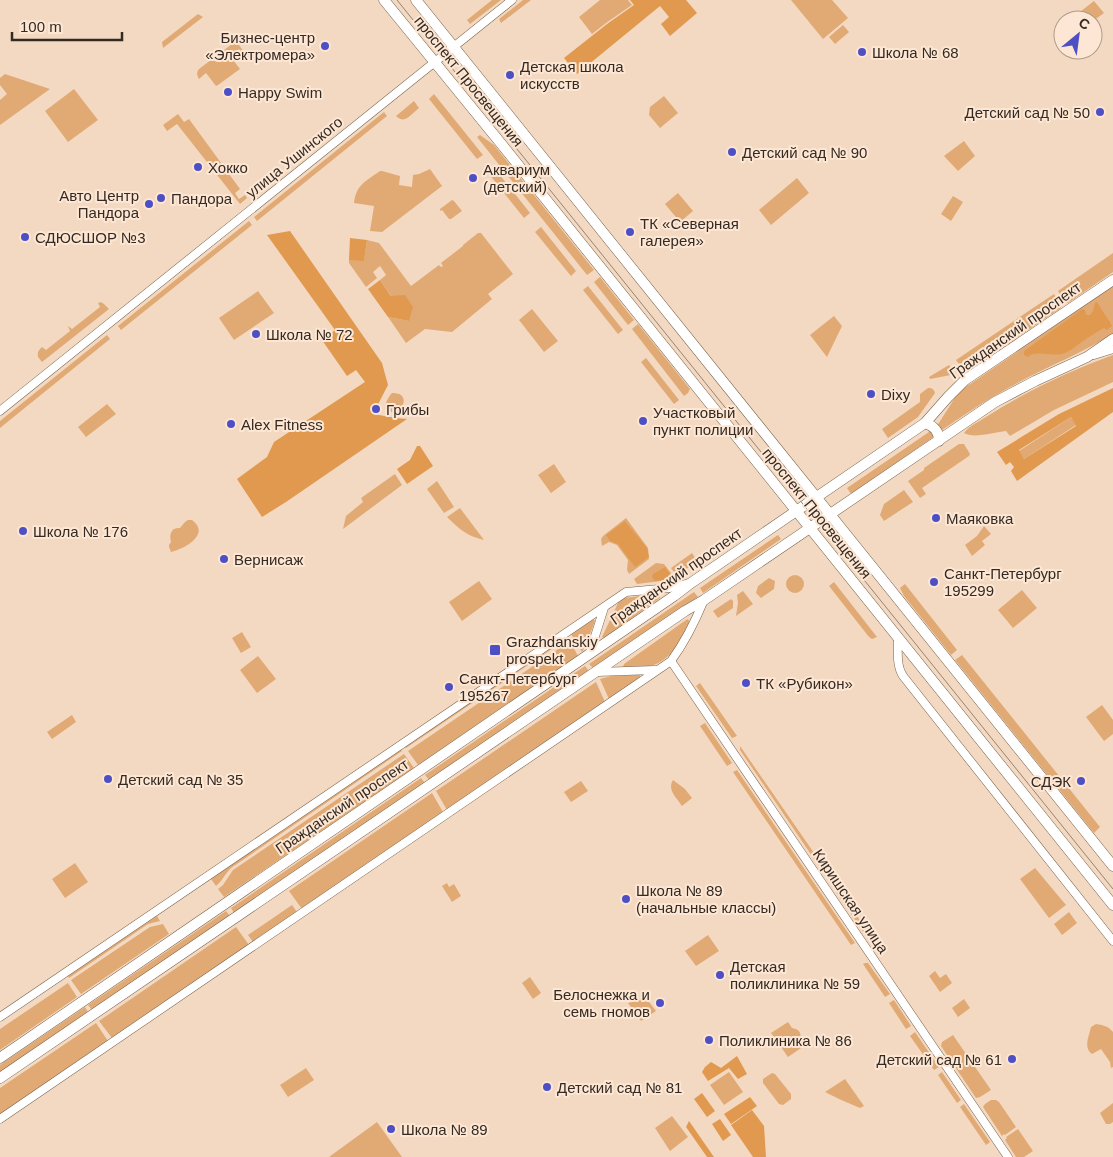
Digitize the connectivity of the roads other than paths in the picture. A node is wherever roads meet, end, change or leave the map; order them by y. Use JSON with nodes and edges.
{"nodes":[{"id":1,"x":384,"y":0,"type":"edge"},
{"id":2,"x":416,"y":0,"type":"edge"},
{"id":3,"x":512,"y":0,"type":"edge"},
{"id":4,"x":454,"y":47,"type":"junction"},
{"id":5,"x":434,"y":62,"type":"junction"},
{"id":6,"x":1113,"y":280,"type":"edge"},
{"id":7,"x":1113,"y":339,"type":"edge"},
{"id":8,"x":1113,"y":349,"type":"edge"},
{"id":9,"x":1087,"y":356,"type":"junction"},
{"id":10,"x":0,"y":412,"type":"edge"},
{"id":11,"x":925,"y":423,"type":"junction"},
{"id":12,"x":939,"y":441,"type":"junction"},
{"id":13,"x":817,"y":498,"type":"junction"},
{"id":14,"x":797,"y":511,"type":"junction"},
{"id":15,"x":830,"y":515,"type":"junction"},
{"id":16,"x":810,"y":528,"type":"junction"},
{"id":17,"x":691,"y":583,"type":"junction"},
{"id":18,"x":704,"y":600,"type":"junction"},
{"id":19,"x":604,"y":608,"type":"junction"},
{"id":20,"x":898,"y":638,"type":"junction"},
{"id":21,"x":589,"y":655,"type":"junction"},
{"id":22,"x":671,"y":661,"type":"junction"},
{"id":23,"x":657,"y":670,"type":"junction"},
{"id":24,"x":597,"y":672,"type":"junction"},
{"id":25,"x":1113,"y":866,"type":"edge"},
{"id":26,"x":1113,"y":906,"type":"edge"},
{"id":27,"x":1113,"y":941,"type":"edge"},
{"id":28,"x":0,"y":1017,"type":"edge"},
{"id":29,"x":0,"y":1058,"type":"edge"},
{"id":30,"x":0,"y":1078,"type":"edge"},
{"id":31,"x":0,"y":1119,"type":"edge"},
{"id":32,"x":1004,"y":1156,"type":"edge"}],
"edges":[{"from":1,"to":5,"type":"main road","name":"проспект Просвещения"},
{"from":2,"to":4,"type":"main road","name":"проспект Просвещения"},
{"from":3,"to":4,"type":"street","name":"улица Ушинского"},
{"from":4,"to":5,"type":"street","name":"улица Ушинского"},
{"from":4,"to":13,"type":"main road","name":"проспект Просвещения"},
{"from":5,"to":10,"type":"street","name":"улица Ушинского"},
{"from":5,"to":14,"type":"main road","name":"проспект Просвещения"},
{"from":6,"to":11,"type":"main road","name":"Гражданский проспект"},
{"from":7,"to":9,"type":"main road"},
{"from":8,"to":9,"type":"street"},
{"from":9,"to":12,"type":"main road"},
{"from":11,"to":12,"type":"main road"},
{"from":11,"to":13,"type":"main road","name":"Гражданский проспект"},
{"from":12,"to":15,"type":"main road"},
{"from":13,"to":14,"type":"main road","name":"Гражданский проспект"},
{"from":13,"to":15,"type":"main road","name":"проспект Просвещения"},
{"from":14,"to":16,"type":"main road","name":"проспект Просвещения"},
{"from":14,"to":17,"type":"main road","name":"Гражданский проспект"},
{"from":15,"to":16,"type":"main road"},
{"from":15,"to":25,"type":"main road","name":"проспект Просвещения"},
{"from":16,"to":18,"type":"main road"},
{"from":16,"to":20,"type":"main road","name":"проспект Просвещения"},
{"from":17,"to":19,"type":"street"},
{"from":17,"to":21,"type":"main road","name":"Гражданский проспект"},
{"from":18,"to":22,"type":"street"},
{"from":18,"to":24,"type":"main road"},
{"from":19,"to":21,"type":"street"},
{"from":19,"to":28,"type":"street"},
{"from":20,"to":26,"type":"main road","name":"проспект Просвещения"},
{"from":20,"to":27,"type":"street"},
{"from":21,"to":29,"type":"main road","name":"Гражданский проспект"},
{"from":22,"to":23,"type":"street"},
{"from":22,"to":32,"type":"street","name":"Киришская улица"},
{"from":23,"to":24,"type":"street"},
{"from":23,"to":31,"type":"street"},
{"from":24,"to":30,"type":"main road"}]}
